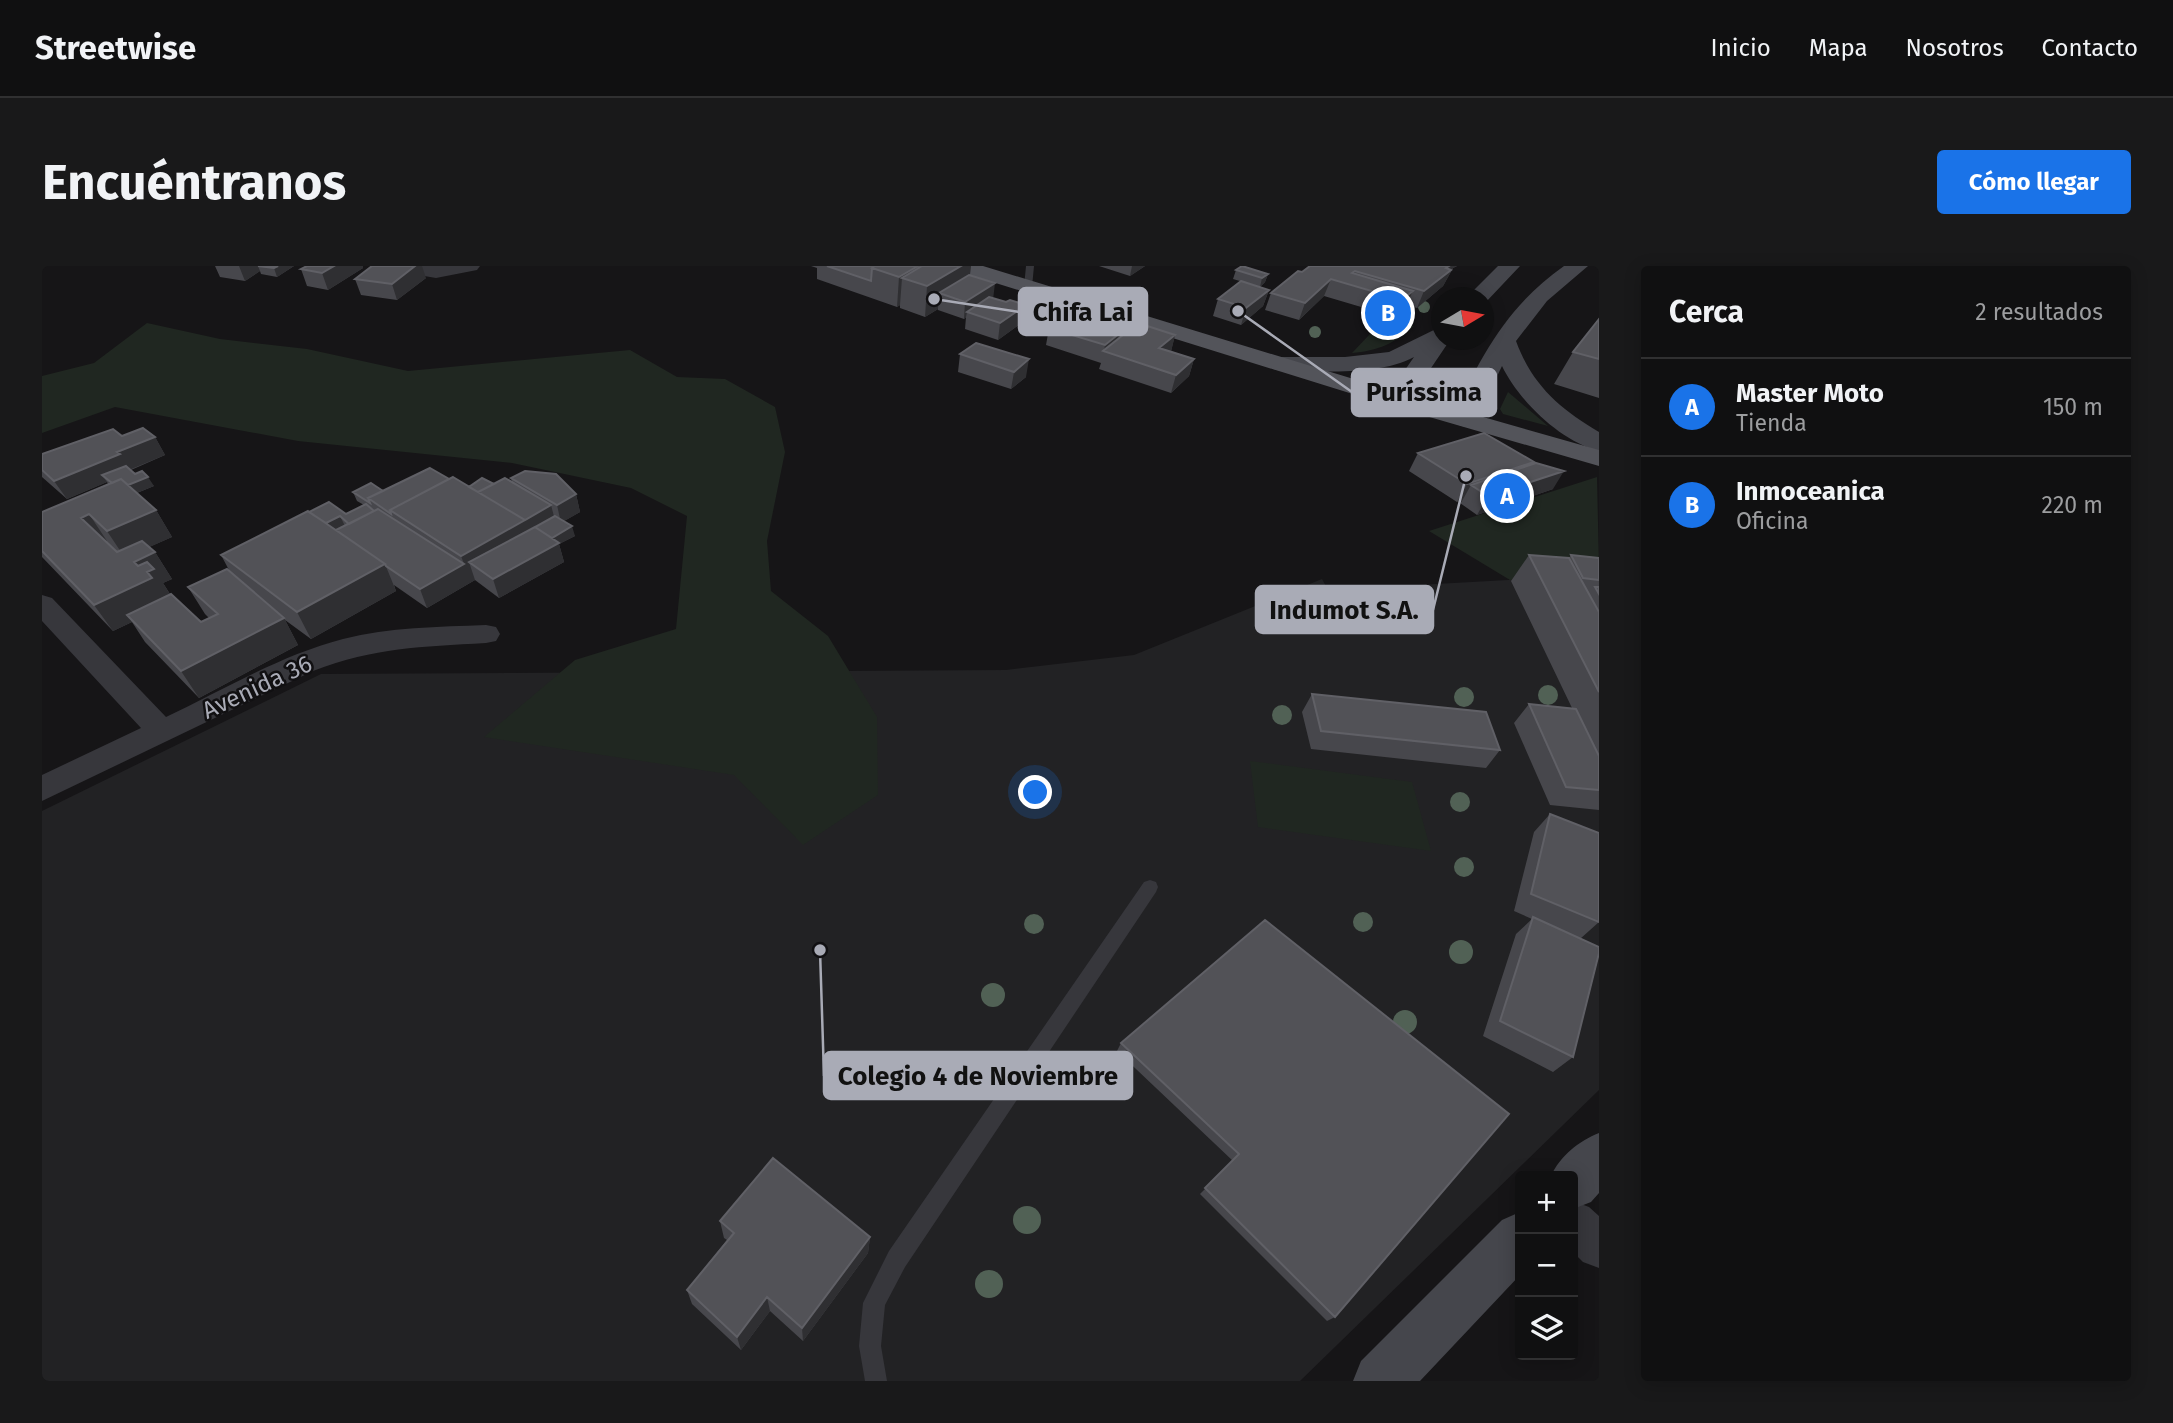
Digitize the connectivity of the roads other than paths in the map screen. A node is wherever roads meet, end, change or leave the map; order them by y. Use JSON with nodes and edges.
{"nodes":[{"id":1,"x":395,"y":266,"type":"edge"},
{"id":2,"x":471,"y":266,"type":"edge"},
{"id":3,"x":961,"y":266,"type":"edge"},
{"id":4,"x":1510,"y":266,"type":"edge"},
{"id":5,"x":1578,"y":266,"type":"edge"},
{"id":6,"x":1029,"y":276,"type":"edge"},
{"id":7,"x":1488,"y":287,"type":"edge"},
{"id":8,"x":1431,"y":339,"type":"edge"},
{"id":9,"x":1503,"y":339,"type":"junction"},
{"id":10,"x":1431,"y":349,"type":"edge"},
{"id":11,"x":1281,"y":365,"type":"junction"},
{"id":12,"x":1397,"y":400,"type":"junction"},
{"id":13,"x":1465,"y":419,"type":"junction"},
{"id":14,"x":1599,"y":443,"type":"edge"},
{"id":15,"x":1599,"y":458,"type":"edge"},
{"id":16,"x":42,"y":604,"type":"edge"},
{"id":17,"x":486,"y":634,"type":"dead end"},
{"id":18,"x":162,"y":731,"type":"junction"},
{"id":19,"x":42,"y":789,"type":"edge"},
{"id":20,"x":1150,"y":887,"type":"dead end"},
{"id":21,"x":1599,"y":1157,"type":"edge"},
{"id":22,"x":1578,"y":1179,"type":"edge"},
{"id":23,"x":1578,"y":1227,"type":"edge"},
{"id":24,"x":1515,"y":1243,"type":"edge"},
{"id":25,"x":1599,"y":1246,"type":"edge"},
{"id":26,"x":876,"y":1381,"type":"edge"},
{"id":27,"x":1381,"y":1381,"type":"edge"}],
"edges":[{"from":1,"to":2,"type":"street"},
{"from":3,"to":6,"type":"main road"},
{"from":4,"to":7,"type":"main road"},
{"from":5,"to":9,"type":"main road"},
{"from":6,"to":11,"type":"main road"},
{"from":8,"to":11,"type":"main road"},
{"from":9,"to":13,"type":"main road"},
{"from":9,"to":14,"type":"main road"},
{"from":10,"to":12,"type":"main road"},
{"from":11,"to":12,"type":"main road"},
{"from":12,"to":13,"type":"main road"},
{"from":13,"to":15,"type":"main road"},
{"from":16,"to":18,"type":"street"},
{"from":17,"to":18,"type":"street","name":"Avenida 36"},
{"from":18,"to":19,"type":"street","name":"Avenida 36"},
{"from":20,"to":26,"type":"lane"},
{"from":21,"to":22,"type":"main road"},
{"from":23,"to":25,"type":"street"},
{"from":24,"to":27,"type":"main road"}]}
